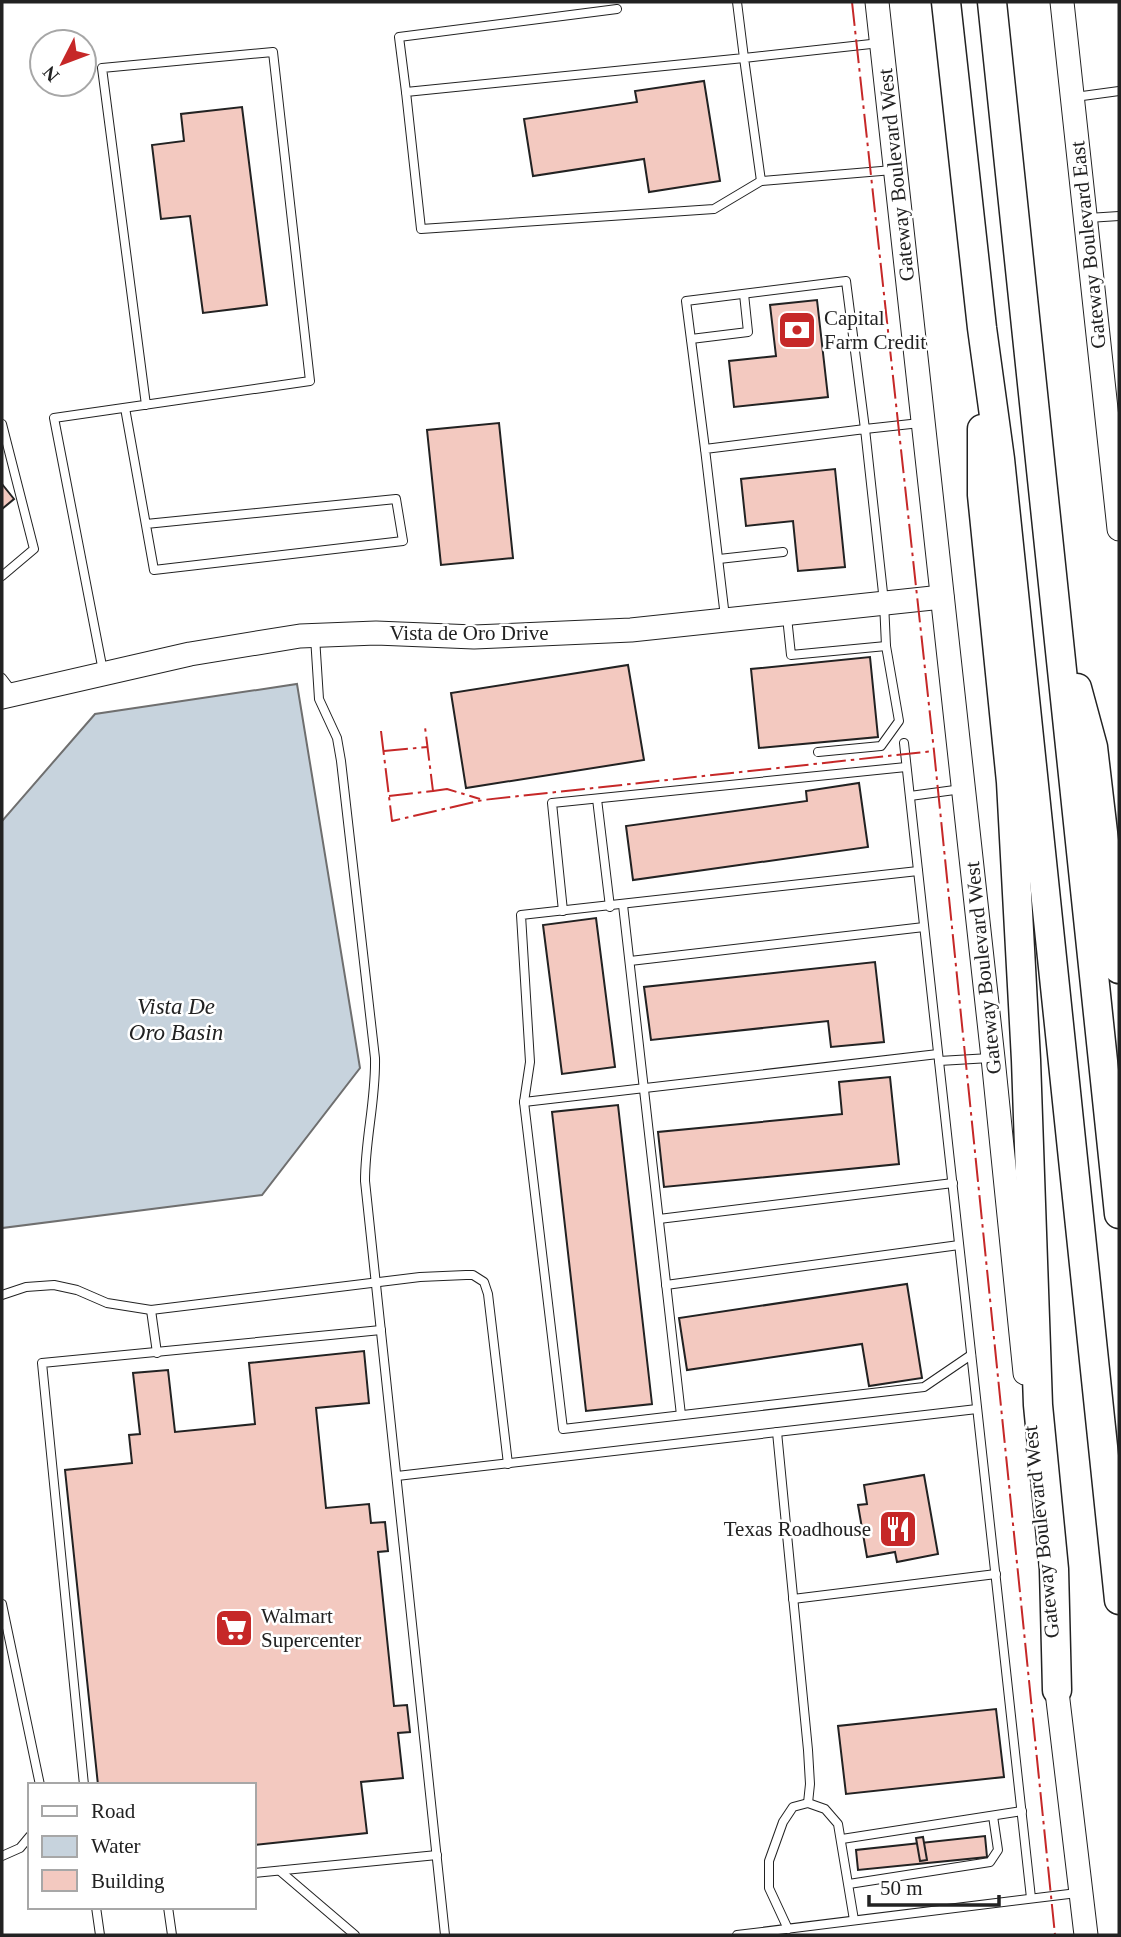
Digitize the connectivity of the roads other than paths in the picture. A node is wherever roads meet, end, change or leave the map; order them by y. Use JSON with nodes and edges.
{"nodes":[{"id":1,"x":737,"y":2,"type":"edge"},
{"id":2,"x":877,"y":2,"type":"edge"},
{"id":3,"x":946,"y":2,"type":"edge"},
{"id":4,"x":992,"y":2,"type":"edge"},
{"id":5,"x":1062,"y":2,"type":"edge"},
{"id":6,"x":617,"y":9,"type":"dead end"},
{"id":7,"x":882,"y":42,"type":"junction"},
{"id":8,"x":744,"y":58,"type":"junction"},
{"id":9,"x":1119,"y":91,"type":"edge"},
{"id":10,"x":406,"y":92,"type":"junction"},
{"id":11,"x":1072,"y":97,"type":"junction"},
{"id":12,"x":896,"y":170,"type":"junction"},
{"id":13,"x":761,"y":181,"type":"junction"},
{"id":14,"x":1119,"y":216,"type":"edge"},
{"id":15,"x":1085,"y":218,"type":"junction"},
{"id":16,"x":744,"y":293,"type":"junction"},
{"id":17,"x":982,"y":328,"type":"junction"},
{"id":18,"x":691,"y":339,"type":"junction"},
{"id":19,"x":146,"y":405,"type":"junction"},
{"id":20,"x":125,"y":408,"type":"junction"},
{"id":21,"x":923,"y":423,"type":"junction"},
{"id":22,"x":2,"y":424,"type":"edge"},
{"id":23,"x":864,"y":429,"type":"junction"},
{"id":24,"x":705,"y":449,"type":"junction"},
{"id":25,"x":146,"y":524,"type":"junction"},
{"id":26,"x":1119,"y":529,"type":"edge"},
{"id":27,"x":783,"y":552,"type":"dead end"},
{"id":28,"x":719,"y":559,"type":"junction"},
{"id":29,"x":2,"y":576,"type":"edge"},
{"id":30,"x":1054,"y":595,"type":"junction"},
{"id":31,"x":942,"y":597,"type":"junction"},
{"id":32,"x":884,"y":602,"type":"junction"},
{"id":33,"x":787,"y":613,"type":"junction"},
{"id":34,"x":725,"y":620,"type":"junction"},
{"id":35,"x":315,"y":634,"type":"junction"},
{"id":36,"x":886,"y":646,"type":"junction"},
{"id":37,"x":103,"y":673,"type":"junction"},
{"id":38,"x":6,"y":689,"type":"edge"},
{"id":39,"x":904,"y":743,"type":"dead end"},
{"id":40,"x":818,"y":752,"type":"dead end"},
{"id":41,"x":906,"y":767,"type":"junction"},
{"id":42,"x":963,"y":789,"type":"junction"},
{"id":43,"x":910,"y":796,"type":"junction"},
{"id":44,"x":597,"y":799,"type":"junction"},
{"id":45,"x":918,"y":871,"type":"junction"},
{"id":46,"x":623,"y":905,"type":"junction"},
{"id":47,"x":610,"y":906,"type":"junction"},
{"id":48,"x":564,"y":911,"type":"junction"},
{"id":49,"x":924,"y":927,"type":"junction"},
{"id":50,"x":630,"y":961,"type":"junction"},
{"id":51,"x":1119,"y":969,"type":"edge"},
{"id":52,"x":939,"y":1057,"type":"junction"},
{"id":53,"x":993,"y":1058,"type":"junction"},
{"id":54,"x":644,"y":1089,"type":"junction"},
{"id":55,"x":524,"y":1102,"type":"junction"},
{"id":56,"x":953,"y":1183,"type":"junction"},
{"id":57,"x":1119,"y":1214,"type":"edge"},
{"id":58,"x":659,"y":1219,"type":"junction"},
{"id":59,"x":959,"y":1245,"type":"junction"},
{"id":60,"x":376,"y":1283,"type":"junction"},
{"id":61,"x":666,"y":1285,"type":"junction"},
{"id":62,"x":2,"y":1295,"type":"edge"},
{"id":63,"x":151,"y":1310,"type":"junction"},
{"id":64,"x":381,"y":1330,"type":"junction"},
{"id":65,"x":157,"y":1353,"type":"junction"},
{"id":66,"x":971,"y":1355,"type":"junction"},
{"id":67,"x":977,"y":1409,"type":"junction"},
{"id":68,"x":681,"y":1415,"type":"junction"},
{"id":69,"x":777,"y":1432,"type":"junction"},
{"id":70,"x":508,"y":1464,"type":"junction"},
{"id":71,"x":397,"y":1476,"type":"junction"},
{"id":72,"x":996,"y":1574,"type":"junction"},
{"id":73,"x":793,"y":1599,"type":"junction"},
{"id":74,"x":1119,"y":1600,"type":"edge"},
{"id":75,"x":2,"y":1604,"type":"edge"},
{"id":76,"x":1056,"y":1690,"type":"junction"},
{"id":77,"x":40,"y":1783,"type":"edge"},
{"id":78,"x":84,"y":1783,"type":"edge"},
{"id":79,"x":808,"y":1803,"type":"junction"},
{"id":80,"x":1021,"y":1811,"type":"junction"},
{"id":81,"x":993,"y":1816,"type":"junction"},
{"id":82,"x":28,"y":1838,"type":"edge"},
{"id":83,"x":842,"y":1839,"type":"junction"},
{"id":84,"x":437,"y":1855,"type":"junction"},
{"id":85,"x":2,"y":1856,"type":"edge"},
{"id":86,"x":280,"y":1871,"type":"junction"},
{"id":87,"x":256,"y":1873,"type":"edge"},
{"id":88,"x":849,"y":1884,"type":"junction"},
{"id":89,"x":1082,"y":1892,"type":"junction"},
{"id":90,"x":1031,"y":1898,"type":"junction"},
{"id":91,"x":96,"y":1909,"type":"edge"},
{"id":92,"x":168,"y":1909,"type":"edge"},
{"id":93,"x":854,"y":1920,"type":"junction"},
{"id":94,"x":788,"y":1929,"type":"junction"},
{"id":95,"x":100,"y":1935,"type":"edge"},
{"id":96,"x":172,"y":1935,"type":"edge"},
{"id":97,"x":355,"y":1935,"type":"edge"},
{"id":98,"x":445,"y":1935,"type":"edge"},
{"id":99,"x":737,"y":1935,"type":"edge"},
{"id":100,"x":1086,"y":1935,"type":"edge"}],
"edges":[{"from":1,"to":8,"type":"lane"},
{"from":2,"to":7,"type":"main road","name":"Gateway Boulevard West"},
{"from":3,"to":17,"type":"highway"},
{"from":4,"to":30,"type":"highway"},
{"from":5,"to":11,"type":"main road","name":"Gateway Boulevard East"},
{"from":6,"to":10,"type":"lane"},
{"from":7,"to":8,"type":"lane"},
{"from":7,"to":12,"type":"main road","name":"Gateway Boulevard West"},
{"from":8,"to":10,"type":"lane"},
{"from":8,"to":13,"type":"lane"},
{"from":9,"to":11,"type":"lane"},
{"from":10,"to":13,"type":"lane"},
{"from":11,"to":15,"type":"main road","name":"Gateway Boulevard East"},
{"from":12,"to":13,"type":"lane"},
{"from":12,"to":21,"type":"main road","name":"Gateway Boulevard West"},
{"from":14,"to":15,"type":"lane"},
{"from":15,"to":26,"type":"main road","name":"Gateway Boulevard East"},
{"from":16,"to":18,"type":"lane"},
{"from":16,"to":18,"type":"lane"},
{"from":16,"to":23,"type":"lane"},
{"from":17,"to":74,"type":"highway"},
{"from":17,"to":76,"type":"highway"},
{"from":18,"to":24,"type":"lane"},
{"from":19,"to":19,"type":"lane"},
{"from":19,"to":20,"type":"lane"},
{"from":20,"to":25,"type":"lane"},
{"from":20,"to":37,"type":"lane"},
{"from":21,"to":23,"type":"lane"},
{"from":21,"to":31,"type":"main road","name":"Gateway Boulevard West"},
{"from":22,"to":29,"type":"lane"},
{"from":23,"to":24,"type":"lane"},
{"from":23,"to":32,"type":"lane"},
{"from":24,"to":28,"type":"lane"},
{"from":25,"to":25,"type":"lane"},
{"from":27,"to":28,"type":"lane"},
{"from":28,"to":34,"type":"lane"},
{"from":30,"to":51,"type":"highway"},
{"from":30,"to":57,"type":"highway"},
{"from":31,"to":32,"type":"main road","name":"Vista de Oro Drive"},
{"from":31,"to":42,"type":"main road","name":"Gateway Boulevard West"},
{"from":32,"to":33,"type":"main road","name":"Vista de Oro Drive"},
{"from":32,"to":36,"type":"lane"},
{"from":33,"to":34,"type":"main road","name":"Vista de Oro Drive"},
{"from":33,"to":36,"type":"lane"},
{"from":34,"to":35,"type":"main road","name":"Vista de Oro Drive"},
{"from":35,"to":37,"type":"main road","name":"Vista de Oro Drive"},
{"from":35,"to":60,"type":"lane"},
{"from":36,"to":40,"type":"lane"},
{"from":37,"to":38,"type":"main road","name":"Vista de Oro Drive"},
{"from":39,"to":41,"type":"lane"},
{"from":41,"to":43,"type":"lane"},
{"from":41,"to":44,"type":"lane"},
{"from":42,"to":43,"type":"lane"},
{"from":42,"to":53,"type":"main road","name":"Gateway Boulevard West"},
{"from":43,"to":45,"type":"lane"},
{"from":44,"to":47,"type":"lane"},
{"from":44,"to":48,"type":"lane"},
{"from":45,"to":46,"type":"lane"},
{"from":45,"to":49,"type":"lane"},
{"from":46,"to":47,"type":"lane"},
{"from":46,"to":50,"type":"lane"},
{"from":47,"to":48,"type":"lane"},
{"from":48,"to":55,"type":"lane"},
{"from":49,"to":50,"type":"lane"},
{"from":49,"to":52,"type":"lane"},
{"from":50,"to":54,"type":"lane"},
{"from":52,"to":53,"type":"lane"},
{"from":52,"to":54,"type":"lane"},
{"from":52,"to":56,"type":"lane"},
{"from":53,"to":76,"type":"main road","name":"Gateway Boulevard West"},
{"from":54,"to":55,"type":"lane"},
{"from":54,"to":58,"type":"lane"},
{"from":55,"to":68,"type":"lane"},
{"from":56,"to":58,"type":"lane"},
{"from":56,"to":59,"type":"lane"},
{"from":58,"to":61,"type":"lane"},
{"from":59,"to":61,"type":"lane"},
{"from":59,"to":66,"type":"lane"},
{"from":60,"to":63,"type":"lane"},
{"from":60,"to":64,"type":"lane"},
{"from":60,"to":70,"type":"lane"},
{"from":61,"to":68,"type":"lane"},
{"from":62,"to":63,"type":"lane"},
{"from":63,"to":65,"type":"lane"},
{"from":64,"to":65,"type":"lane"},
{"from":64,"to":71,"type":"lane"},
{"from":65,"to":78,"type":"lane"},
{"from":66,"to":67,"type":"lane"},
{"from":66,"to":68,"type":"lane"},
{"from":67,"to":69,"type":"lane"},
{"from":67,"to":72,"type":"lane"},
{"from":69,"to":70,"type":"lane"},
{"from":69,"to":73,"type":"lane"},
{"from":70,"to":71,"type":"lane"},
{"from":71,"to":84,"type":"lane"},
{"from":72,"to":73,"type":"lane"},
{"from":72,"to":80,"type":"lane"},
{"from":73,"to":79,"type":"lane"},
{"from":75,"to":77,"type":"lane"},
{"from":76,"to":89,"type":"main road","name":"Gateway Boulevard West"},
{"from":79,"to":83,"type":"lane"},
{"from":79,"to":94,"type":"lane"},
{"from":80,"to":81,"type":"lane"},
{"from":80,"to":90,"type":"lane"},
{"from":81,"to":83,"type":"lane"},
{"from":81,"to":88,"type":"lane"},
{"from":82,"to":85,"type":"lane"},
{"from":83,"to":88,"type":"lane"},
{"from":84,"to":86,"type":"lane"},
{"from":84,"to":98,"type":"lane"},
{"from":86,"to":87,"type":"lane"},
{"from":86,"to":97,"type":"lane"},
{"from":88,"to":93,"type":"lane"},
{"from":89,"to":90,"type":"lane"},
{"from":89,"to":100,"type":"main road","name":"Gateway Boulevard West"},
{"from":90,"to":93,"type":"lane"},
{"from":91,"to":95,"type":"lane"},
{"from":92,"to":96,"type":"lane"},
{"from":93,"to":94,"type":"lane"},
{"from":94,"to":99,"type":"lane"}]}
